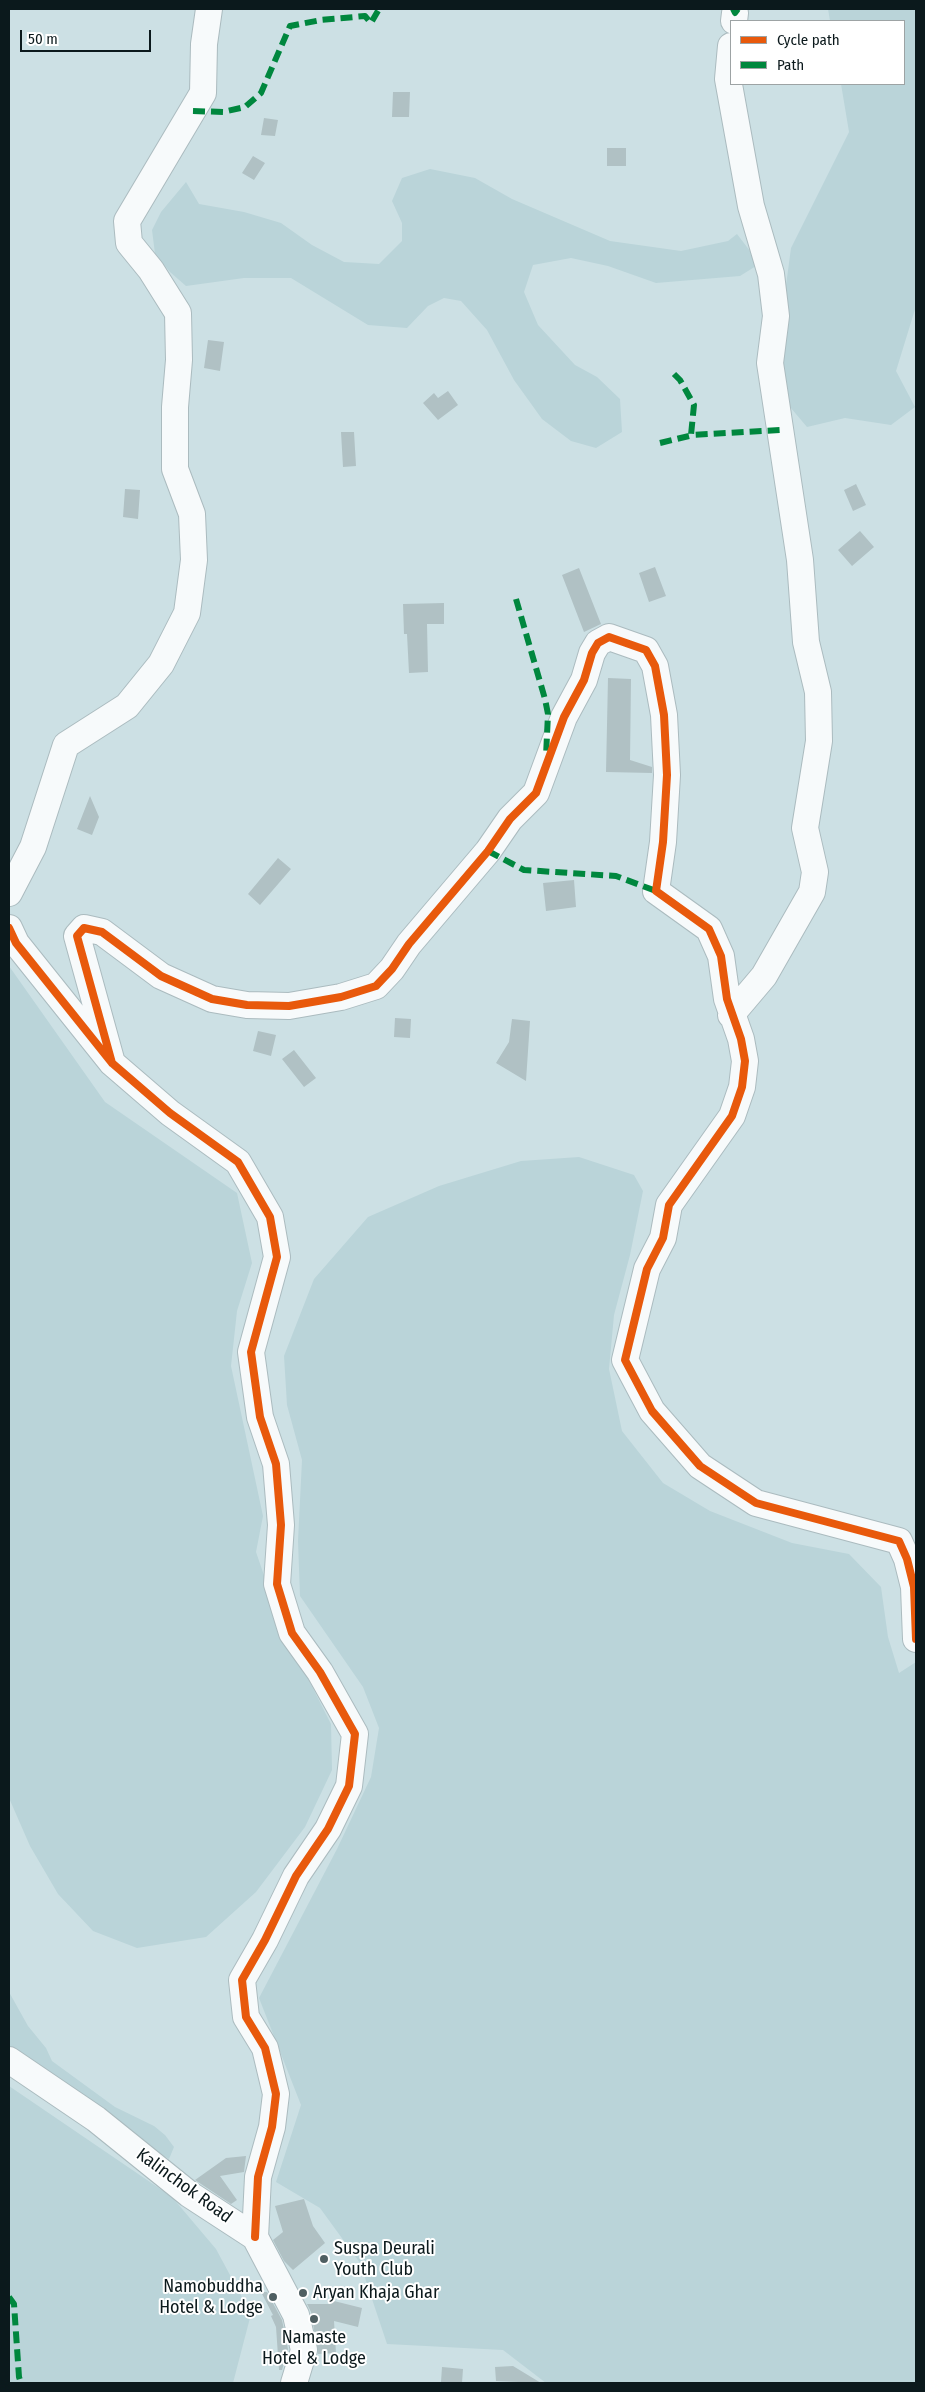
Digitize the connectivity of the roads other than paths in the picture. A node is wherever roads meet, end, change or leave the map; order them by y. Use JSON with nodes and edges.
{"nodes":[{"id":1,"x":210,"y":9,"type":"edge"},
{"id":2,"x":730,"y":57,"type":"edge"},
{"id":3,"x":9,"y":893,"type":"edge"},
{"id":4,"x":9,"y":928,"type":"edge"},
{"id":5,"x":731,"y":1015,"type":"junction"},
{"id":6,"x":112,"y":1064,"type":"junction"},
{"id":7,"x":916,"y":1639,"type":"edge"},
{"id":8,"x":9,"y":2060,"type":"edge"},
{"id":9,"x":255,"y":2237,"type":"junction"},
{"id":10,"x":294,"y":2383,"type":"edge"}],
"edges":[{"from":1,"to":3,"type":"street"},
{"from":2,"to":5,"type":"street"},
{"from":4,"to":6,"type":"street"},
{"from":5,"to":6,"type":"street"},
{"from":5,"to":7,"type":"street"},
{"from":6,"to":9,"type":"street"},
{"from":8,"to":9,"type":"street","name":"Kalinchok Road"},
{"from":9,"to":10,"type":"street","name":"Kalinchok Road"}]}
